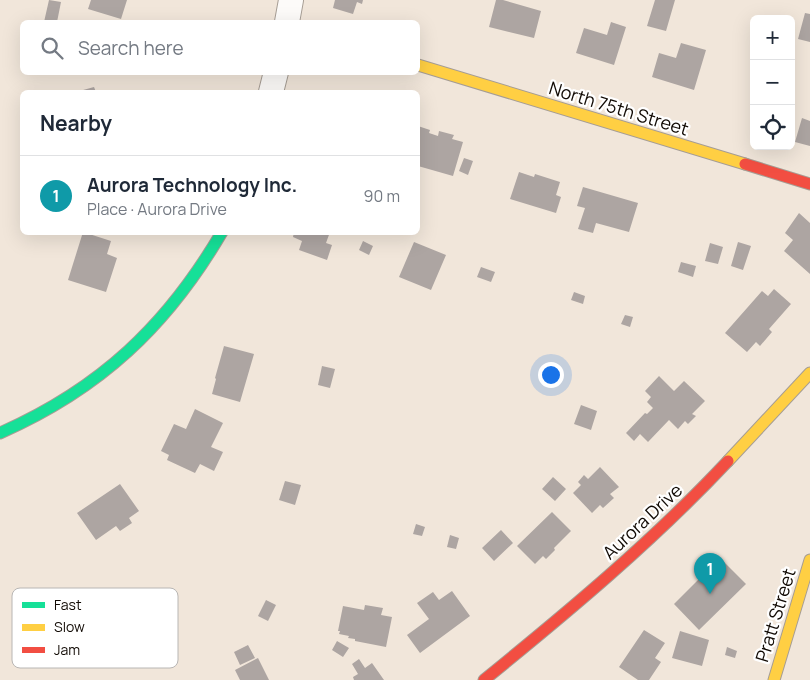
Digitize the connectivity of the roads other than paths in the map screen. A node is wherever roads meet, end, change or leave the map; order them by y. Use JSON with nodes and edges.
{"nodes":[{"id":1,"x":291,"y":0,"type":"edge"},
{"id":2,"x":287,"y":20,"type":"edge"},
{"id":3,"x":420,"y":66,"type":"edge"},
{"id":4,"x":275,"y":75,"type":"edge"},
{"id":5,"x":272,"y":90,"type":"edge"},
{"id":6,"x":810,"y":184,"type":"edge"},
{"id":7,"x":220,"y":235,"type":"edge"},
{"id":8,"x":810,"y":374,"type":"edge"},
{"id":9,"x":0,"y":433,"type":"edge"},
{"id":10,"x":810,"y":560,"type":"edge"},
{"id":11,"x":484,"y":680,"type":"edge"},
{"id":12,"x":774,"y":680,"type":"edge"}],
"edges":[{"from":1,"to":2,"type":"street"},
{"from":3,"to":6,"type":"street","name":"North 75th Street"},
{"from":4,"to":5,"type":"street"},
{"from":7,"to":9,"type":"street"},
{"from":8,"to":11,"type":"street","name":"Aurora Drive"},
{"from":10,"to":12,"type":"street","name":"Pratt Street"}]}
